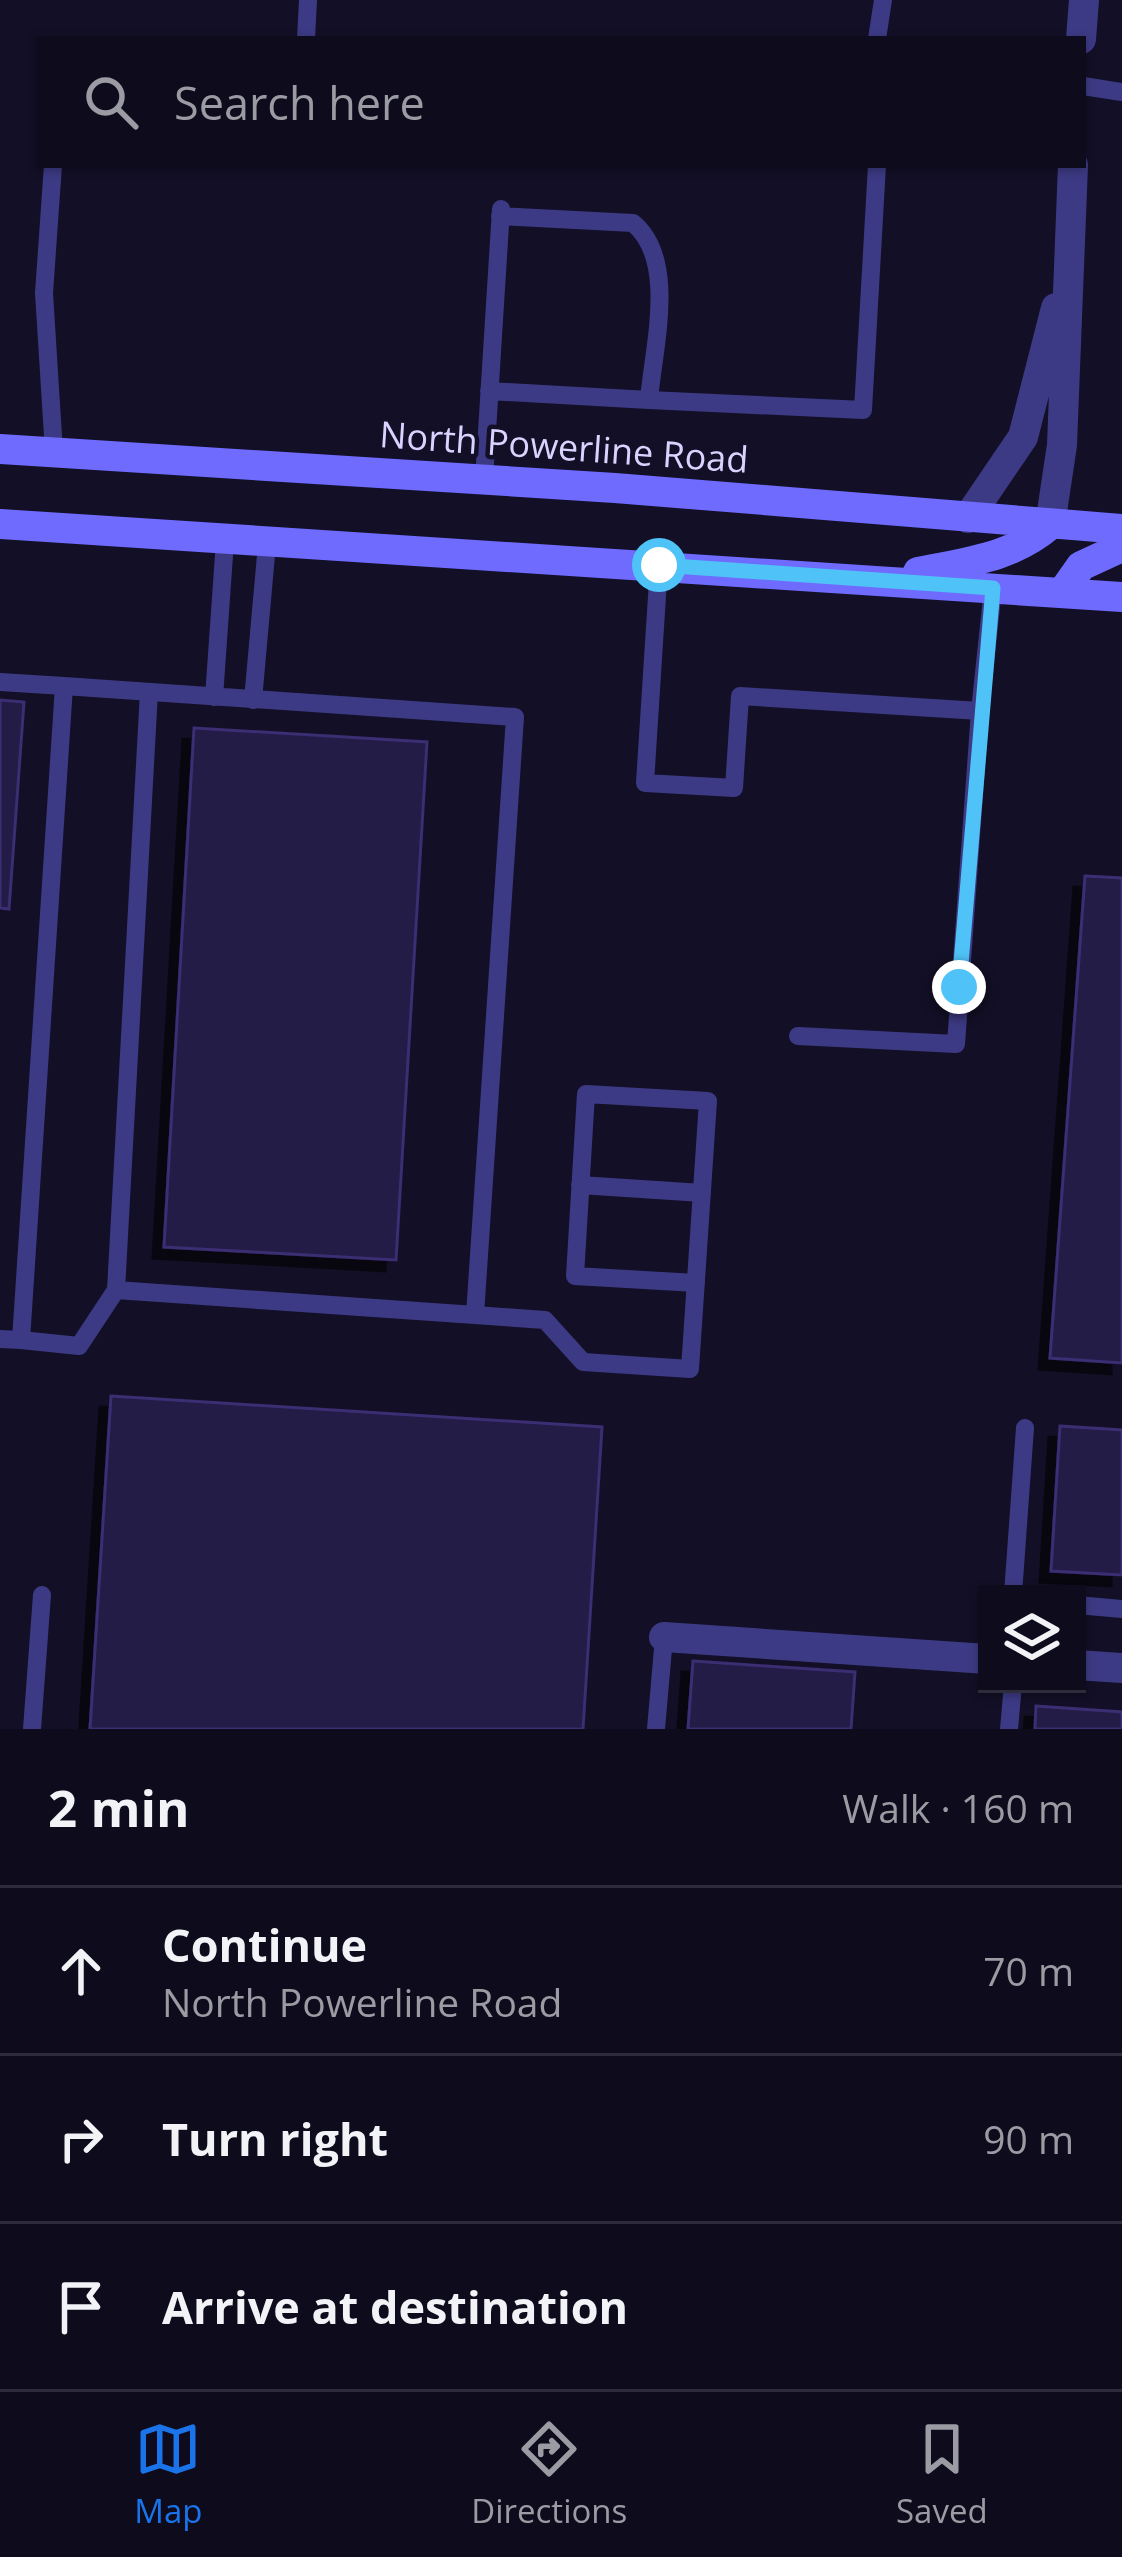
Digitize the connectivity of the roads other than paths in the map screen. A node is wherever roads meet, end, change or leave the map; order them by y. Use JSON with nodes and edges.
{"nodes":[{"id":1,"x":308,"y":0,"type":"edge"},
{"id":2,"x":883,"y":0,"type":"edge"},
{"id":3,"x":1084,"y":0,"type":"edge"},
{"id":4,"x":306,"y":36,"type":"edge"},
{"id":5,"x":877,"y":36,"type":"edge"},
{"id":6,"x":1082,"y":36,"type":"edge"},
{"id":7,"x":1086,"y":86,"type":"edge"},
{"id":8,"x":1122,"y":92,"type":"edge"},
{"id":9,"x":53,"y":168,"type":"edge"},
{"id":10,"x":877,"y":168,"type":"edge"},
{"id":11,"x":1073,"y":168,"type":"edge"},
{"id":12,"x":1066,"y":279,"type":"junction"},
{"id":13,"x":490,"y":391,"type":"junction"},
{"id":14,"x":649,"y":400,"type":"junction"},
{"id":15,"x":0,"y":449,"type":"edge"},
{"id":16,"x":54,"y":452,"type":"junction"},
{"id":17,"x":484,"y":479,"type":"junction"},
{"id":18,"x":968,"y":518,"type":"junction"},
{"id":19,"x":0,"y":524,"type":"edge"},
{"id":20,"x":1050,"y":525,"type":"junction"},
{"id":21,"x":1122,"y":529,"type":"edge"},
{"id":22,"x":225,"y":541,"type":"junction"},
{"id":23,"x":267,"y":544,"type":"junction"},
{"id":24,"x":1122,"y":547,"type":"edge"},
{"id":25,"x":659,"y":565,"type":"junction"},
{"id":26,"x":876,"y":580,"type":"junction"},
{"id":27,"x":993,"y":588,"type":"junction"},
{"id":28,"x":1062,"y":593,"type":"junction"},
{"id":29,"x":1122,"y":597,"type":"edge"},
{"id":30,"x":0,"y":682,"type":"edge"},
{"id":31,"x":64,"y":686,"type":"junction"},
{"id":32,"x":149,"y":692,"type":"junction"},
{"id":33,"x":214,"y":697,"type":"junction"},
{"id":34,"x":253,"y":700,"type":"junction"},
{"id":35,"x":980,"y":711,"type":"junction"},
{"id":36,"x":798,"y":1036,"type":"dead end"},
{"id":37,"x":580,"y":1185,"type":"junction"},
{"id":38,"x":702,"y":1193,"type":"junction"},
{"id":39,"x":696,"y":1283,"type":"junction"},
{"id":40,"x":116,"y":1290,"type":"junction"},
{"id":41,"x":475,"y":1315,"type":"junction"},
{"id":42,"x":0,"y":1339,"type":"edge"},
{"id":43,"x":21,"y":1340,"type":"junction"},
{"id":44,"x":1025,"y":1428,"type":"dead end"},
{"id":45,"x":1013,"y":1585,"type":"edge"},
{"id":46,"x":41,"y":1595,"type":"dead end"},
{"id":47,"x":1086,"y":1606,"type":"edge"},
{"id":48,"x":1122,"y":1609,"type":"edge"},
{"id":49,"x":664,"y":1637,"type":"joint"},
{"id":50,"x":978,"y":1659,"type":"edge"},
{"id":51,"x":1086,"y":1666,"type":"edge"},
{"id":52,"x":1122,"y":1668,"type":"edge"},
{"id":53,"x":1012,"y":1693,"type":"edge"},
{"id":54,"x":32,"y":1729,"type":"edge"},
{"id":55,"x":656,"y":1729,"type":"edge"},
{"id":56,"x":1009,"y":1729,"type":"edge"}],
"edges":[{"from":1,"to":4,"type":"lane"},
{"from":2,"to":5,"type":"lane"},
{"from":3,"to":6,"type":"street"},
{"from":7,"to":8,"type":"lane"},
{"from":9,"to":16,"type":"lane"},
{"from":10,"to":14,"type":"lane"},
{"from":11,"to":12,"type":"street"},
{"from":12,"to":18,"type":"street"},
{"from":12,"to":20,"type":"street"},
{"from":13,"to":14,"type":"lane"},
{"from":13,"to":14,"type":"lane"},
{"from":13,"to":17,"type":"lane"},
{"from":15,"to":16,"type":"main road","name":"North Powerline Road"},
{"from":16,"to":17,"type":"main road","name":"North Powerline Road"},
{"from":17,"to":18,"type":"main road","name":"North Powerline Road"},
{"from":18,"to":20,"type":"main road","name":"North Powerline Road"},
{"from":19,"to":22,"type":"main road"},
{"from":20,"to":21,"type":"main road","name":"North Powerline Road"},
{"from":20,"to":26,"type":"main road"},
{"from":22,"to":23,"type":"main road"},
{"from":22,"to":33,"type":"lane"},
{"from":23,"to":25,"type":"main road"},
{"from":23,"to":34,"type":"lane"},
{"from":24,"to":28,"type":"main road"},
{"from":25,"to":26,"type":"main road"},
{"from":25,"to":35,"type":"lane"},
{"from":26,"to":27,"type":"main road"},
{"from":27,"to":28,"type":"main road"},
{"from":27,"to":35,"type":"lane"},
{"from":28,"to":29,"type":"main road"},
{"from":30,"to":31,"type":"lane"},
{"from":31,"to":32,"type":"lane"},
{"from":31,"to":43,"type":"lane"},
{"from":32,"to":33,"type":"lane"},
{"from":32,"to":40,"type":"lane"},
{"from":33,"to":34,"type":"lane"},
{"from":34,"to":41,"type":"lane"},
{"from":35,"to":36,"type":"lane"},
{"from":37,"to":38,"type":"lane"},
{"from":37,"to":38,"type":"lane"},
{"from":37,"to":39,"type":"lane"},
{"from":38,"to":39,"type":"lane"},
{"from":39,"to":41,"type":"lane"},
{"from":40,"to":41,"type":"lane"},
{"from":40,"to":43,"type":"lane"},
{"from":42,"to":43,"type":"lane"},
{"from":44,"to":45,"type":"lane"},
{"from":46,"to":54,"type":"lane"},
{"from":47,"to":48,"type":"lane"},
{"from":49,"to":50,"type":"street"},
{"from":49,"to":55,"type":"lane"},
{"from":51,"to":52,"type":"street"},
{"from":53,"to":56,"type":"lane"}]}
